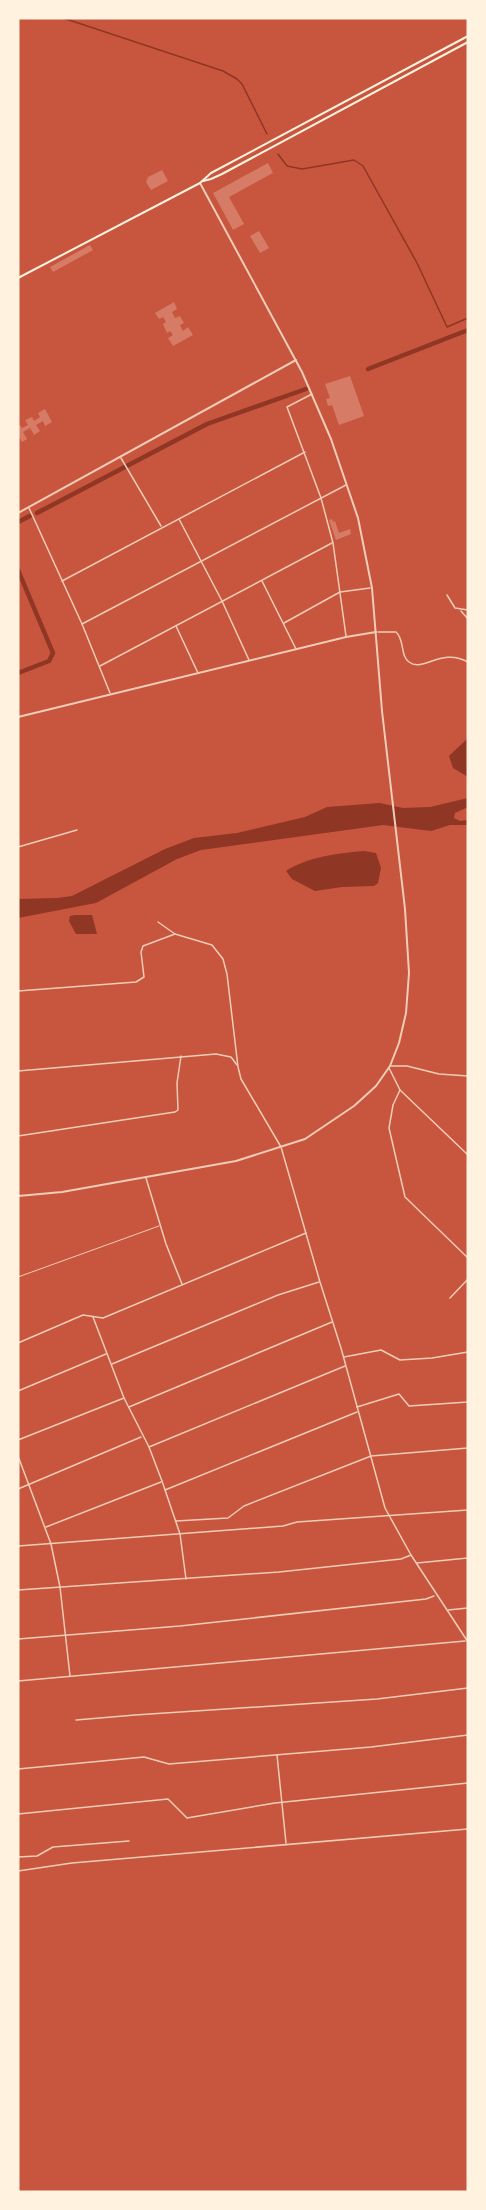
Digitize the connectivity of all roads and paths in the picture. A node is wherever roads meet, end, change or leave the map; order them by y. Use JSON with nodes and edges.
{"nodes":[{"id":1,"x":468,"y":36,"type":"edge"},
{"id":2,"x":468,"y":42,"type":"edge"},
{"id":3,"x":259,"y":147,"type":"junction"},
{"id":4,"x":262,"y":152,"type":"junction"},
{"id":5,"x":238,"y":158,"type":"junction"},
{"id":6,"x":241,"y":164,"type":"junction"},
{"id":7,"x":202,"y":182,"type":"junction"},
{"id":8,"x":18,"y":278,"type":"edge"},
{"id":9,"x":296,"y":360,"type":"junction"},
{"id":10,"x":313,"y":394,"type":"junction"},
{"id":11,"x":305,"y":452,"type":"junction"},
{"id":12,"x":121,"y":457,"type":"junction"},
{"id":13,"x":347,"y":485,"type":"junction"},
{"id":14,"x":321,"y":498,"type":"junction"},
{"id":15,"x":28,"y":507,"type":"junction"},
{"id":16,"x":18,"y":513,"type":"edge"},
{"id":17,"x":179,"y":518,"type":"junction"},
{"id":18,"x":161,"y":527,"type":"junction"},
{"id":19,"x":333,"y":543,"type":"junction"},
{"id":20,"x":201,"y":561,"type":"junction"},
{"id":21,"x":261,"y":580,"type":"junction"},
{"id":22,"x":63,"y":581,"type":"junction"},
{"id":23,"x":372,"y":588,"type":"junction"},
{"id":24,"x":340,"y":592,"type":"junction"},
{"id":25,"x":447,"y":595,"type":"dead end"},
{"id":26,"x":222,"y":601,"type":"junction"},
{"id":27,"x":460,"y":610,"type":"junction"},
{"id":28,"x":468,"y":610,"type":"edge"},
{"id":29,"x":468,"y":620,"type":"edge"},
{"id":30,"x":284,"y":623,"type":"junction"},
{"id":31,"x":81,"y":624,"type":"junction"},
{"id":32,"x":176,"y":626,"type":"junction"},
{"id":33,"x":376,"y":632,"type":"junction"},
{"id":34,"x":346,"y":637,"type":"junction"},
{"id":35,"x":296,"y":649,"type":"junction"},
{"id":36,"x":249,"y":660,"type":"junction"},
{"id":37,"x":468,"y":662,"type":"edge"},
{"id":38,"x":100,"y":666,"type":"junction"},
{"id":39,"x":198,"y":673,"type":"junction"},
{"id":40,"x":110,"y":695,"type":"junction"},
{"id":41,"x":18,"y":717,"type":"edge"},
{"id":42,"x":77,"y":830,"type":"dead end"},
{"id":43,"x":18,"y":847,"type":"edge"},
{"id":44,"x":158,"y":922,"type":"dead end"},
{"id":45,"x":176,"y":934,"type":"junction"},
{"id":46,"x":18,"y":991,"type":"edge"},
{"id":47,"x":181,"y":1056,"type":"junction"},
{"id":48,"x":238,"y":1067,"type":"junction"},
{"id":49,"x":389,"y":1067,"type":"junction"},
{"id":50,"x":18,"y":1071,"type":"edge"},
{"id":51,"x":468,"y":1076,"type":"edge"},
{"id":52,"x":400,"y":1090,"type":"junction"},
{"id":53,"x":18,"y":1136,"type":"edge"},
{"id":54,"x":281,"y":1147,"type":"junction"},
{"id":55,"x":468,"y":1155,"type":"edge"},
{"id":56,"x":146,"y":1178,"type":"junction"},
{"id":57,"x":18,"y":1196,"type":"edge"},
{"id":58,"x":160,"y":1226,"type":"junction"},
{"id":59,"x":307,"y":1233,"type":"junction"},
{"id":60,"x":468,"y":1258,"type":"edge"},
{"id":61,"x":18,"y":1277,"type":"edge"},
{"id":62,"x":468,"y":1279,"type":"edge"},
{"id":63,"x":320,"y":1282,"type":"junction"},
{"id":64,"x":182,"y":1285,"type":"junction"},
{"id":65,"x":450,"y":1298,"type":"dead end"},
{"id":66,"x":93,"y":1316,"type":"junction"},
{"id":67,"x":333,"y":1322,"type":"junction"},
{"id":68,"x":18,"y":1343,"type":"edge"},
{"id":69,"x":468,"y":1352,"type":"edge"},
{"id":70,"x":106,"y":1354,"type":"junction"},
{"id":71,"x":343,"y":1357,"type":"junction"},
{"id":72,"x":111,"y":1364,"type":"junction"},
{"id":73,"x":346,"y":1366,"type":"junction"},
{"id":74,"x":18,"y":1391,"type":"edge"},
{"id":75,"x":124,"y":1398,"type":"junction"},
{"id":76,"x":468,"y":1402,"type":"edge"},
{"id":77,"x":129,"y":1407,"type":"junction"},
{"id":78,"x":357,"y":1407,"type":"junction"},
{"id":79,"x":358,"y":1412,"type":"junction"},
{"id":80,"x":143,"y":1436,"type":"junction"},
{"id":81,"x":18,"y":1440,"type":"edge"},
{"id":82,"x":148,"y":1447,"type":"junction"},
{"id":83,"x":468,"y":1448,"type":"edge"},
{"id":84,"x":18,"y":1456,"type":"edge"},
{"id":85,"x":370,"y":1456,"type":"junction"},
{"id":86,"x":162,"y":1481,"type":"junction"},
{"id":87,"x":29,"y":1485,"type":"junction"},
{"id":88,"x":18,"y":1489,"type":"edge"},
{"id":89,"x":165,"y":1490,"type":"junction"},
{"id":90,"x":468,"y":1510,"type":"edge"},
{"id":91,"x":389,"y":1516,"type":"junction"},
{"id":92,"x":176,"y":1521,"type":"junction"},
{"id":93,"x":45,"y":1527,"type":"junction"},
{"id":94,"x":180,"y":1534,"type":"junction"},
{"id":95,"x":51,"y":1544,"type":"junction"},
{"id":96,"x":18,"y":1546,"type":"edge"},
{"id":97,"x":411,"y":1555,"type":"junction"},
{"id":98,"x":468,"y":1558,"type":"edge"},
{"id":99,"x":416,"y":1563,"type":"junction"},
{"id":100,"x":186,"y":1579,"type":"junction"},
{"id":101,"x":60,"y":1587,"type":"junction"},
{"id":102,"x":18,"y":1590,"type":"edge"},
{"id":103,"x":436,"y":1595,"type":"junction"},
{"id":104,"x":468,"y":1608,"type":"edge"},
{"id":105,"x":447,"y":1610,"type":"junction"},
{"id":106,"x":65,"y":1634,"type":"junction"},
{"id":107,"x":18,"y":1639,"type":"edge"},
{"id":108,"x":468,"y":1641,"type":"edge"},
{"id":109,"x":70,"y":1676,"type":"junction"},
{"id":110,"x":18,"y":1681,"type":"edge"},
{"id":111,"x":468,"y":1688,"type":"edge"},
{"id":112,"x":76,"y":1720,"type":"dead end"},
{"id":113,"x":468,"y":1735,"type":"edge"},
{"id":114,"x":277,"y":1754,"type":"junction"},
{"id":115,"x":18,"y":1769,"type":"edge"},
{"id":116,"x":468,"y":1783,"type":"edge"},
{"id":117,"x":282,"y":1803,"type":"junction"},
{"id":118,"x":18,"y":1814,"type":"edge"},
{"id":119,"x":468,"y":1829,"type":"edge"},
{"id":120,"x":129,"y":1841,"type":"dead end"},
{"id":121,"x":286,"y":1843,"type":"junction"},
{"id":122,"x":18,"y":1857,"type":"edge"},
{"id":123,"x":18,"y":1871,"type":"edge"}],
"edges":[{"from":1,"to":3,"type":"main road"},
{"from":2,"to":4,"type":"main road"},
{"from":3,"to":4,"type":"main road"},
{"from":3,"to":5,"type":"main road"},
{"from":4,"to":6,"type":"main road"},
{"from":5,"to":6,"type":"main road"},
{"from":5,"to":7,"type":"main road"},
{"from":6,"to":7,"type":"main road"},
{"from":7,"to":8,"type":"main road"},
{"from":7,"to":9,"type":"street"},
{"from":9,"to":10,"type":"street"},
{"from":9,"to":12,"type":"street"},
{"from":10,"to":11,"type":"street"},
{"from":10,"to":13,"type":"street"},
{"from":11,"to":14,"type":"street"},
{"from":11,"to":17,"type":"street"},
{"from":12,"to":15,"type":"street"},
{"from":12,"to":18,"type":"street"},
{"from":13,"to":14,"type":"street"},
{"from":13,"to":23,"type":"street"},
{"from":14,"to":19,"type":"street"},
{"from":14,"to":20,"type":"street"},
{"from":15,"to":16,"type":"street"},
{"from":15,"to":22,"type":"street"},
{"from":17,"to":18,"type":"street"},
{"from":17,"to":20,"type":"street"},
{"from":18,"to":22,"type":"street"},
{"from":19,"to":21,"type":"street"},
{"from":19,"to":24,"type":"street"},
{"from":20,"to":26,"type":"street"},
{"from":20,"to":31,"type":"street"},
{"from":21,"to":26,"type":"street"},
{"from":21,"to":30,"type":"street"},
{"from":22,"to":31,"type":"street"},
{"from":23,"to":24,"type":"street"},
{"from":23,"to":33,"type":"street"},
{"from":24,"to":30,"type":"street"},
{"from":24,"to":34,"type":"street"},
{"from":25,"to":27,"type":"street"},
{"from":26,"to":32,"type":"street"},
{"from":26,"to":36,"type":"street"},
{"from":27,"to":28,"type":"street"},
{"from":27,"to":29,"type":"street"},
{"from":30,"to":35,"type":"street"},
{"from":31,"to":38,"type":"street"},
{"from":32,"to":38,"type":"street"},
{"from":32,"to":39,"type":"street"},
{"from":33,"to":34,"type":"street"},
{"from":33,"to":37,"type":"street"},
{"from":33,"to":49,"type":"street"},
{"from":34,"to":35,"type":"street"},
{"from":35,"to":36,"type":"street"},
{"from":36,"to":39,"type":"street"},
{"from":38,"to":40,"type":"street"},
{"from":39,"to":40,"type":"street"},
{"from":40,"to":41,"type":"street"},
{"from":42,"to":43,"type":"street"},
{"from":44,"to":45,"type":"street"},
{"from":45,"to":46,"type":"street"},
{"from":45,"to":48,"type":"street"},
{"from":47,"to":48,"type":"street"},
{"from":47,"to":50,"type":"street"},
{"from":47,"to":53,"type":"street"},
{"from":48,"to":54,"type":"street"},
{"from":49,"to":51,"type":"street"},
{"from":49,"to":52,"type":"street"},
{"from":49,"to":54,"type":"street"},
{"from":52,"to":55,"type":"street"},
{"from":52,"to":60,"type":"street"},
{"from":54,"to":56,"type":"street"},
{"from":54,"to":59,"type":"street"},
{"from":56,"to":57,"type":"street"},
{"from":56,"to":58,"type":"street"},
{"from":58,"to":61,"type":"lane"},
{"from":58,"to":64,"type":"street"},
{"from":59,"to":63,"type":"street"},
{"from":59,"to":64,"type":"street"},
{"from":62,"to":65,"type":"street"},
{"from":63,"to":67,"type":"street"},
{"from":63,"to":72,"type":"street"},
{"from":64,"to":66,"type":"street"},
{"from":66,"to":68,"type":"street"},
{"from":66,"to":70,"type":"street"},
{"from":67,"to":71,"type":"street"},
{"from":67,"to":77,"type":"street"},
{"from":69,"to":71,"type":"street"},
{"from":70,"to":72,"type":"street"},
{"from":70,"to":74,"type":"street"},
{"from":71,"to":73,"type":"street"},
{"from":72,"to":75,"type":"street"},
{"from":73,"to":78,"type":"street"},
{"from":73,"to":82,"type":"street"},
{"from":75,"to":77,"type":"street"},
{"from":75,"to":81,"type":"street"},
{"from":76,"to":78,"type":"street"},
{"from":77,"to":80,"type":"street"},
{"from":78,"to":79,"type":"street"},
{"from":79,"to":85,"type":"street"},
{"from":79,"to":89,"type":"street"},
{"from":80,"to":82,"type":"street"},
{"from":80,"to":87,"type":"street"},
{"from":82,"to":86,"type":"street"},
{"from":83,"to":85,"type":"street"},
{"from":84,"to":87,"type":"street"},
{"from":85,"to":91,"type":"street"},
{"from":85,"to":92,"type":"street"},
{"from":86,"to":89,"type":"street"},
{"from":86,"to":93,"type":"street"},
{"from":87,"to":88,"type":"street"},
{"from":87,"to":93,"type":"street"},
{"from":89,"to":92,"type":"street"},
{"from":90,"to":91,"type":"street"},
{"from":91,"to":94,"type":"street"},
{"from":91,"to":97,"type":"street"},
{"from":92,"to":94,"type":"street"},
{"from":93,"to":95,"type":"street"},
{"from":94,"to":95,"type":"street"},
{"from":94,"to":100,"type":"street"},
{"from":95,"to":96,"type":"street"},
{"from":95,"to":101,"type":"street"},
{"from":97,"to":99,"type":"street"},
{"from":97,"to":100,"type":"street"},
{"from":98,"to":99,"type":"street"},
{"from":99,"to":103,"type":"street"},
{"from":100,"to":101,"type":"street"},
{"from":101,"to":102,"type":"street"},
{"from":101,"to":106,"type":"street"},
{"from":103,"to":105,"type":"street"},
{"from":103,"to":106,"type":"street"},
{"from":104,"to":105,"type":"street"},
{"from":105,"to":108,"type":"street"},
{"from":106,"to":107,"type":"street"},
{"from":106,"to":109,"type":"street"},
{"from":108,"to":109,"type":"street"},
{"from":109,"to":110,"type":"street"},
{"from":111,"to":112,"type":"street"},
{"from":113,"to":114,"type":"street"},
{"from":114,"to":115,"type":"street"},
{"from":114,"to":117,"type":"street"},
{"from":116,"to":117,"type":"street"},
{"from":117,"to":118,"type":"street"},
{"from":117,"to":121,"type":"street"},
{"from":119,"to":121,"type":"street"},
{"from":120,"to":122,"type":"street"},
{"from":121,"to":123,"type":"street"}]}
